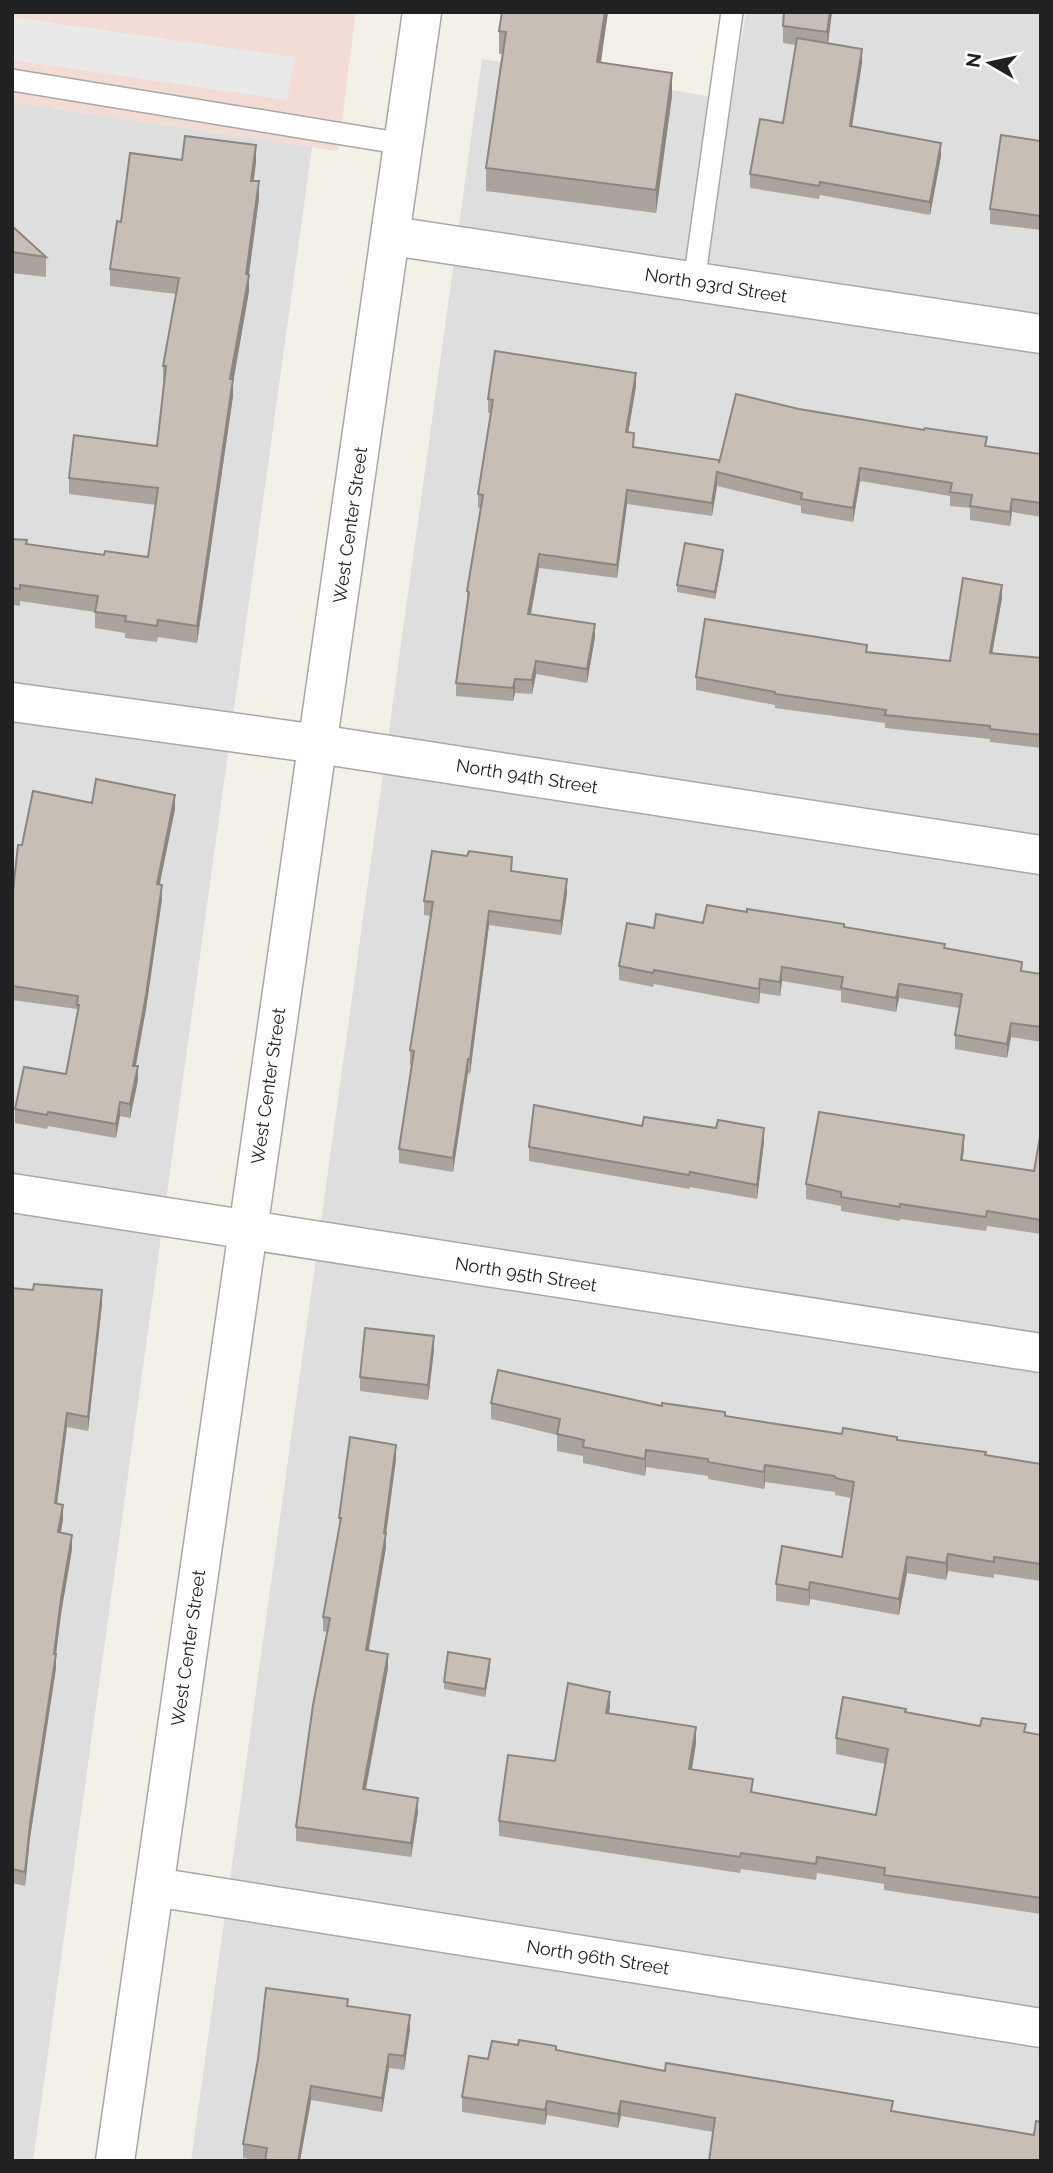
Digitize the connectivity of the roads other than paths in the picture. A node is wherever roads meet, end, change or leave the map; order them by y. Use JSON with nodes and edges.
{"nodes":[{"id":1,"x":422,"y":12,"type":"edge"},
{"id":2,"x":732,"y":12,"type":"edge"},
{"id":3,"x":12,"y":80,"type":"edge"},
{"id":4,"x":404,"y":144,"type":"junction"},
{"id":5,"x":392,"y":236,"type":"junction"},
{"id":6,"x":694,"y":282,"type":"junction"},
{"id":7,"x":1041,"y":334,"type":"edge"},
{"id":8,"x":12,"y":702,"type":"edge"},
{"id":9,"x":318,"y":744,"type":"junction"},
{"id":10,"x":1041,"y":855,"type":"edge"},
{"id":11,"x":12,"y":1194,"type":"edge"},
{"id":12,"x":247,"y":1229,"type":"junction"},
{"id":13,"x":1041,"y":1353,"type":"edge"},
{"id":14,"x":155,"y":1887,"type":"junction"},
{"id":15,"x":1041,"y":2028,"type":"edge"},
{"id":16,"x":116,"y":2161,"type":"edge"}],
"edges":[{"from":1,"to":4,"type":"street","name":"West Center Street"},
{"from":2,"to":6,"type":"lane"},
{"from":3,"to":4,"type":"lane"},
{"from":4,"to":5,"type":"street","name":"West Center Street"},
{"from":5,"to":6,"type":"street","name":"North 93rd Street"},
{"from":5,"to":9,"type":"street","name":"West Center Street"},
{"from":6,"to":7,"type":"street","name":"North 93rd Street"},
{"from":8,"to":9,"type":"street","name":"North 94th Street"},
{"from":9,"to":10,"type":"street","name":"North 94th Street"},
{"from":9,"to":12,"type":"street","name":"West Center Street"},
{"from":11,"to":12,"type":"street","name":"North 95th Street"},
{"from":12,"to":13,"type":"street","name":"North 95th Street"},
{"from":12,"to":14,"type":"street","name":"West Center Street"},
{"from":14,"to":15,"type":"street","name":"North 96th Street"},
{"from":14,"to":16,"type":"street","name":"West Center Street"}]}
